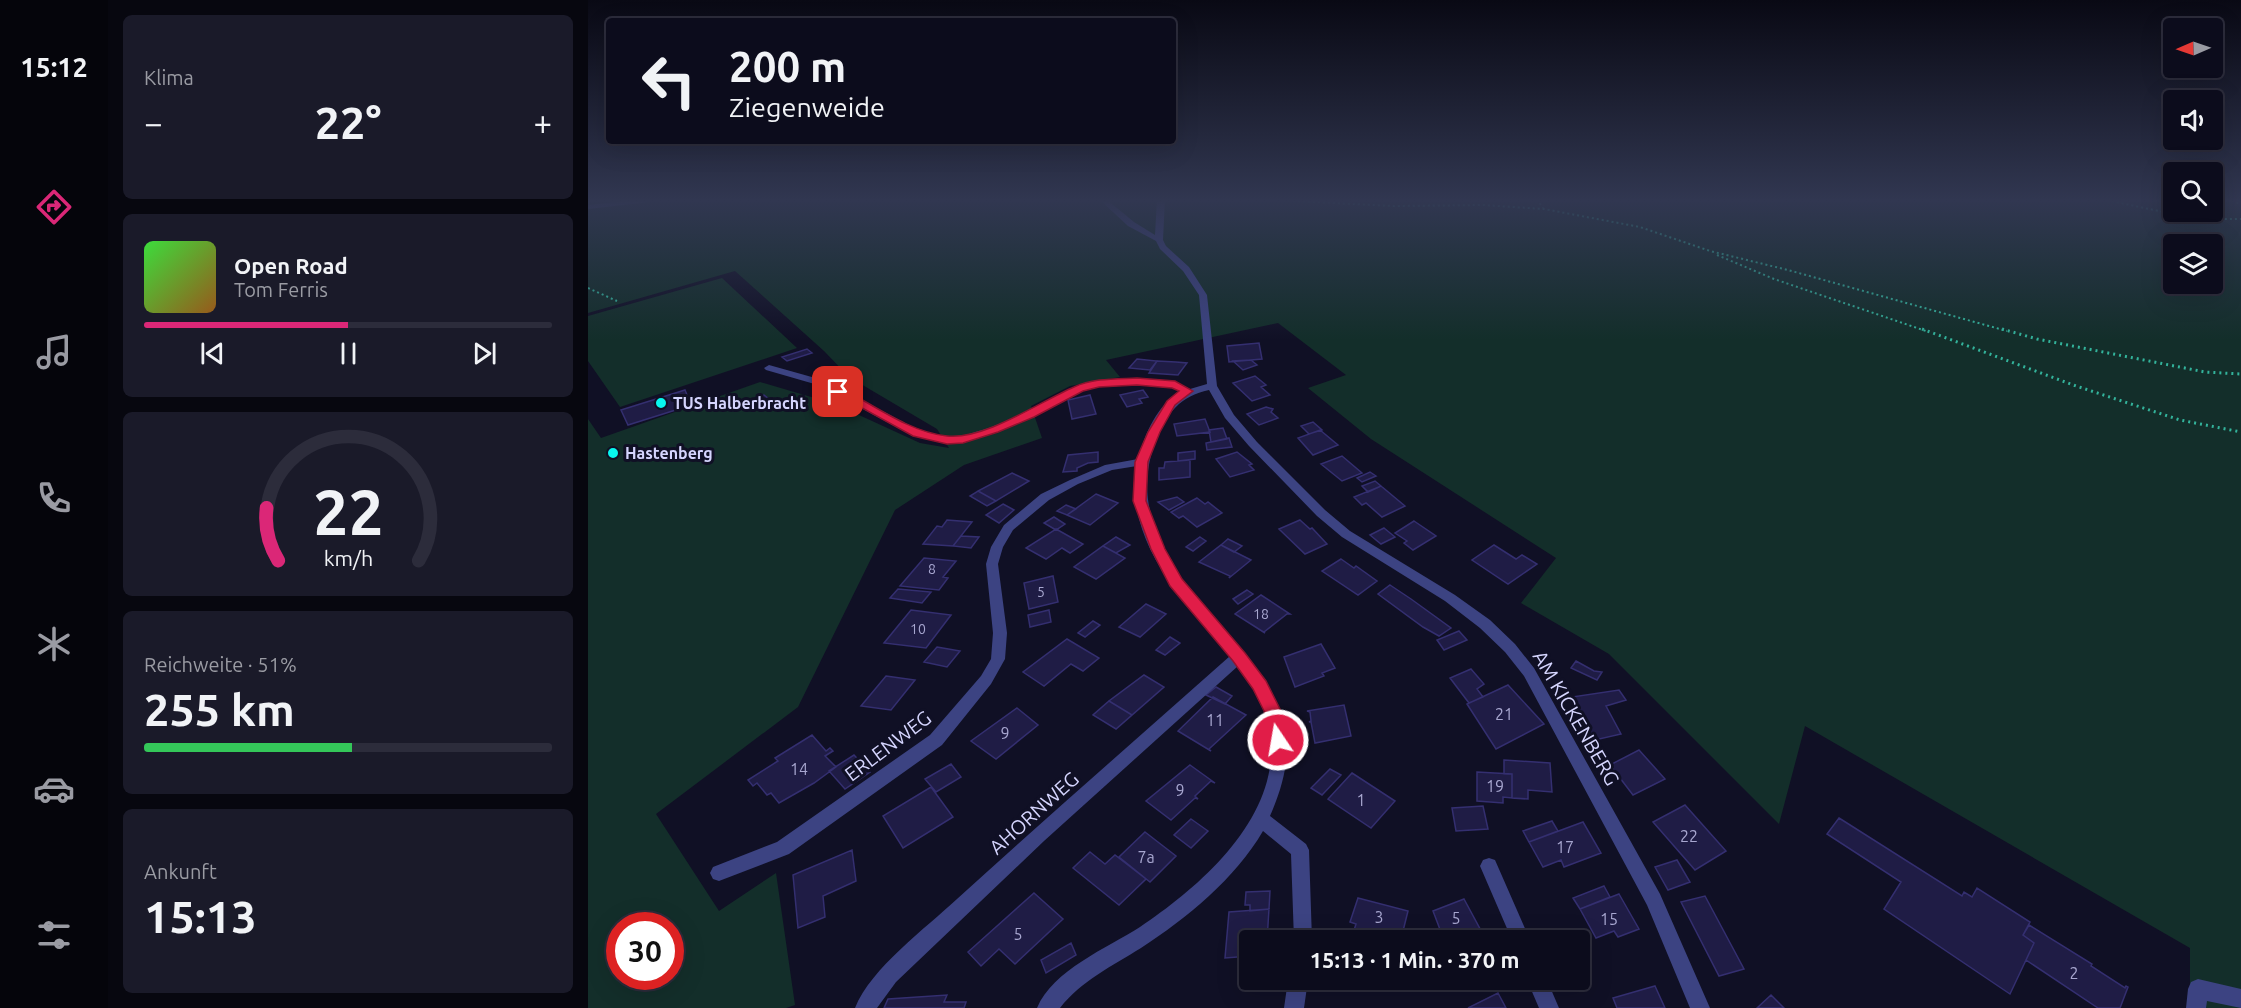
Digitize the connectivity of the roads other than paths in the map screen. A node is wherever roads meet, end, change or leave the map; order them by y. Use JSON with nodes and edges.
{"nodes":[{"id":1,"x":1162,"y":246,"type":"edge"},
{"id":2,"x":769,"y":368,"type":"dead end"},
{"id":3,"x":1212,"y":386,"type":"junction"},
{"id":4,"x":1188,"y":391,"type":"junction"},
{"id":5,"x":1142,"y":462,"type":"junction"},
{"id":6,"x":1239,"y":657,"type":"junction"},
{"id":7,"x":1261,"y":819,"type":"junction"},
{"id":8,"x":1489,"y":866,"type":"dead end"},
{"id":9,"x":719,"y":873,"type":"dead end"},
{"id":10,"x":1303,"y":930,"type":"edge"},
{"id":11,"x":1517,"y":930,"type":"edge"},
{"id":12,"x":1297,"y":990,"type":"edge"},
{"id":13,"x":1542,"y":990,"type":"edge"},
{"id":14,"x":2241,"y":999,"type":"edge"},
{"id":15,"x":865,"y":1008,"type":"edge"},
{"id":16,"x":1047,"y":1008,"type":"edge"},
{"id":17,"x":1294,"y":1008,"type":"edge"},
{"id":18,"x":1550,"y":1008,"type":"edge"},
{"id":19,"x":1700,"y":1008,"type":"edge"},
{"id":20,"x":2196,"y":1008,"type":"edge"}],
"edges":[{"from":1,"to":3,"type":"street"},
{"from":2,"to":4,"type":"street"},
{"from":3,"to":4,"type":"street"},
{"from":3,"to":19,"type":"street","name":"AM KICKENBERG"},
{"from":4,"to":5,"type":"street"},
{"from":5,"to":6,"type":"street"},
{"from":5,"to":9,"type":"street","name":"ERLENWEG"},
{"from":6,"to":7,"type":"street"},
{"from":6,"to":15,"type":"street","name":"AHORNWEG"},
{"from":7,"to":10,"type":"street"},
{"from":7,"to":16,"type":"street"},
{"from":8,"to":11,"type":"street"},
{"from":12,"to":17,"type":"street"},
{"from":13,"to":18,"type":"street"},
{"from":14,"to":20,"type":"street"}]}
